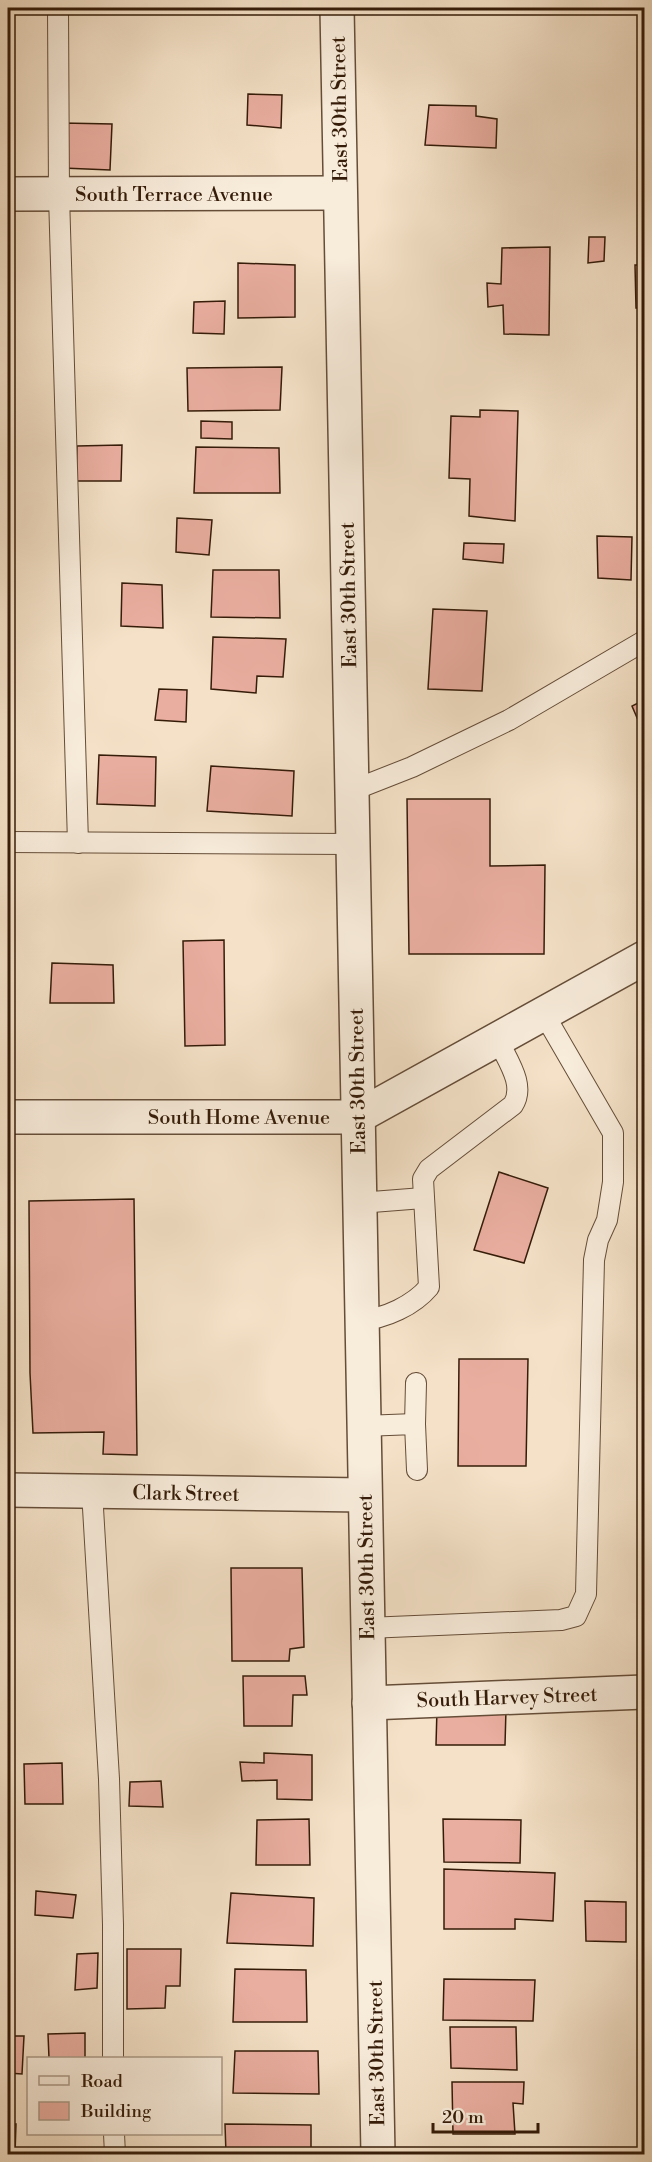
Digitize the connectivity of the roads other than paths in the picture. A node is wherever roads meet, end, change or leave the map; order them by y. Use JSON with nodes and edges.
{"nodes":[{"id":1,"x":58,"y":8,"type":"edge"},
{"id":2,"x":337,"y":8,"type":"edge"},
{"id":3,"x":340,"y":193,"type":"junction"},
{"id":4,"x":8,"y":194,"type":"edge"},
{"id":5,"x":59,"y":195,"type":"junction"},
{"id":6,"x":645,"y":641,"type":"edge"},
{"id":7,"x":351,"y":790,"type":"junction"},
{"id":8,"x":8,"y":843,"type":"edge"},
{"id":9,"x":78,"y":843,"type":"junction"},
{"id":10,"x":352,"y":844,"type":"junction"},
{"id":11,"x":645,"y":958,"type":"edge"},
{"id":12,"x":544,"y":1014,"type":"junction"},
{"id":13,"x":498,"y":1040,"type":"junction"},
{"id":14,"x":8,"y":1117,"type":"edge"},
{"id":15,"x":357,"y":1117,"type":"junction"},
{"id":16,"x":423,"y":1198,"type":"junction"},
{"id":17,"x":359,"y":1203,"type":"junction"},
{"id":18,"x":361,"y":1320,"type":"junction"},
{"id":19,"x":416,"y":1383,"type":"dead end"},
{"id":20,"x":415,"y":1424,"type":"junction"},
{"id":21,"x":363,"y":1426,"type":"junction"},
{"id":22,"x":417,"y":1470,"type":"dead end"},
{"id":23,"x":8,"y":1490,"type":"edge"},
{"id":24,"x":92,"y":1491,"type":"junction"},
{"id":25,"x":364,"y":1495,"type":"junction"},
{"id":26,"x":367,"y":1628,"type":"junction"},
{"id":27,"x":645,"y":1692,"type":"edge"},
{"id":28,"x":369,"y":1702,"type":"junction"},
{"id":29,"x":113,"y":2057,"type":"edge"},
{"id":30,"x":114,"y":2135,"type":"edge"},
{"id":31,"x":115,"y":2154,"type":"edge"},
{"id":32,"x":378,"y":2154,"type":"edge"}],
"edges":[{"from":1,"to":5,"type":"lane"},
{"from":2,"to":3,"type":"street","name":"East 30th Street"},
{"from":3,"to":5,"type":"street","name":"South Terrace Avenue"},
{"from":3,"to":7,"type":"street","name":"East 30th Street"},
{"from":4,"to":5,"type":"street","name":"South Terrace Avenue"},
{"from":5,"to":9,"type":"lane"},
{"from":6,"to":7,"type":"lane"},
{"from":7,"to":10,"type":"street","name":"East 30th Street"},
{"from":8,"to":9,"type":"lane"},
{"from":9,"to":10,"type":"lane"},
{"from":10,"to":15,"type":"street","name":"East 30th Street"},
{"from":11,"to":12,"type":"street","name":"South Home Avenue"},
{"from":12,"to":13,"type":"street","name":"South Home Avenue"},
{"from":12,"to":26,"type":"lane"},
{"from":13,"to":15,"type":"street","name":"South Home Avenue"},
{"from":13,"to":16,"type":"lane"},
{"from":14,"to":15,"type":"street","name":"South Home Avenue"},
{"from":15,"to":17,"type":"street","name":"East 30th Street"},
{"from":16,"to":17,"type":"lane"},
{"from":16,"to":18,"type":"lane"},
{"from":17,"to":18,"type":"street","name":"East 30th Street"},
{"from":18,"to":21,"type":"street","name":"East 30th Street"},
{"from":19,"to":20,"type":"lane"},
{"from":20,"to":21,"type":"lane"},
{"from":20,"to":22,"type":"lane"},
{"from":21,"to":25,"type":"street","name":"East 30th Street"},
{"from":23,"to":24,"type":"street","name":"Clark Street"},
{"from":24,"to":25,"type":"street","name":"Clark Street"},
{"from":24,"to":29,"type":"lane"},
{"from":25,"to":26,"type":"street","name":"East 30th Street"},
{"from":26,"to":28,"type":"street","name":"East 30th Street"},
{"from":27,"to":28,"type":"street","name":"South Harvey Street"},
{"from":28,"to":32,"type":"street","name":"East 30th Street"},
{"from":30,"to":31,"type":"lane"}]}
